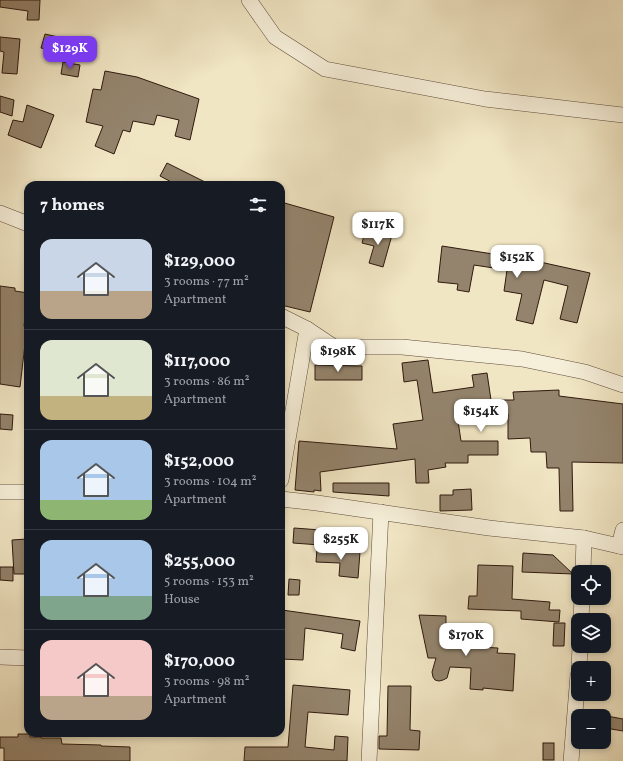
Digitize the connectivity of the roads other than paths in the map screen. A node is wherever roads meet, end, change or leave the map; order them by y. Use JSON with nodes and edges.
{"nodes":[{"id":1,"x":249,"y":0,"type":"edge"},
{"id":2,"x":623,"y":115,"type":"edge"},
{"id":3,"x":0,"y":213,"type":"edge"},
{"id":4,"x":24,"y":222,"type":"edge"},
{"id":5,"x":285,"y":318,"type":"edge"},
{"id":6,"x":307,"y":329,"type":"junction"},
{"id":7,"x":623,"y":385,"type":"edge"},
{"id":8,"x":285,"y":457,"type":"edge"},
{"id":9,"x":0,"y":492,"type":"edge"},
{"id":10,"x":24,"y":492,"type":"edge"},
{"id":11,"x":285,"y":500,"type":"edge"},
{"id":12,"x":381,"y":512,"type":"junction"},
{"id":13,"x":623,"y":530,"type":"edge"},
{"id":14,"x":584,"y":538,"type":"junction"},
{"id":15,"x":621,"y":547,"type":"edge"},
{"id":16,"x":582,"y":565,"type":"edge"},
{"id":17,"x":0,"y":657,"type":"edge"},
{"id":18,"x":24,"y":658,"type":"edge"},
{"id":19,"x":575,"y":701,"type":"edge"},
{"id":20,"x":569,"y":758,"type":"edge"},
{"id":21,"x":369,"y":761,"type":"edge"}],
"edges":[{"from":1,"to":2,"type":"street"},
{"from":3,"to":4,"type":"street"},
{"from":5,"to":6,"type":"street"},
{"from":6,"to":7,"type":"street"},
{"from":6,"to":8,"type":"street"},
{"from":9,"to":10,"type":"street"},
{"from":11,"to":12,"type":"street"},
{"from":12,"to":14,"type":"street"},
{"from":12,"to":21,"type":"street"},
{"from":13,"to":15,"type":"street"},
{"from":14,"to":15,"type":"street"},
{"from":14,"to":16,"type":"street"},
{"from":17,"to":18,"type":"street"},
{"from":19,"to":20,"type":"street"}]}
